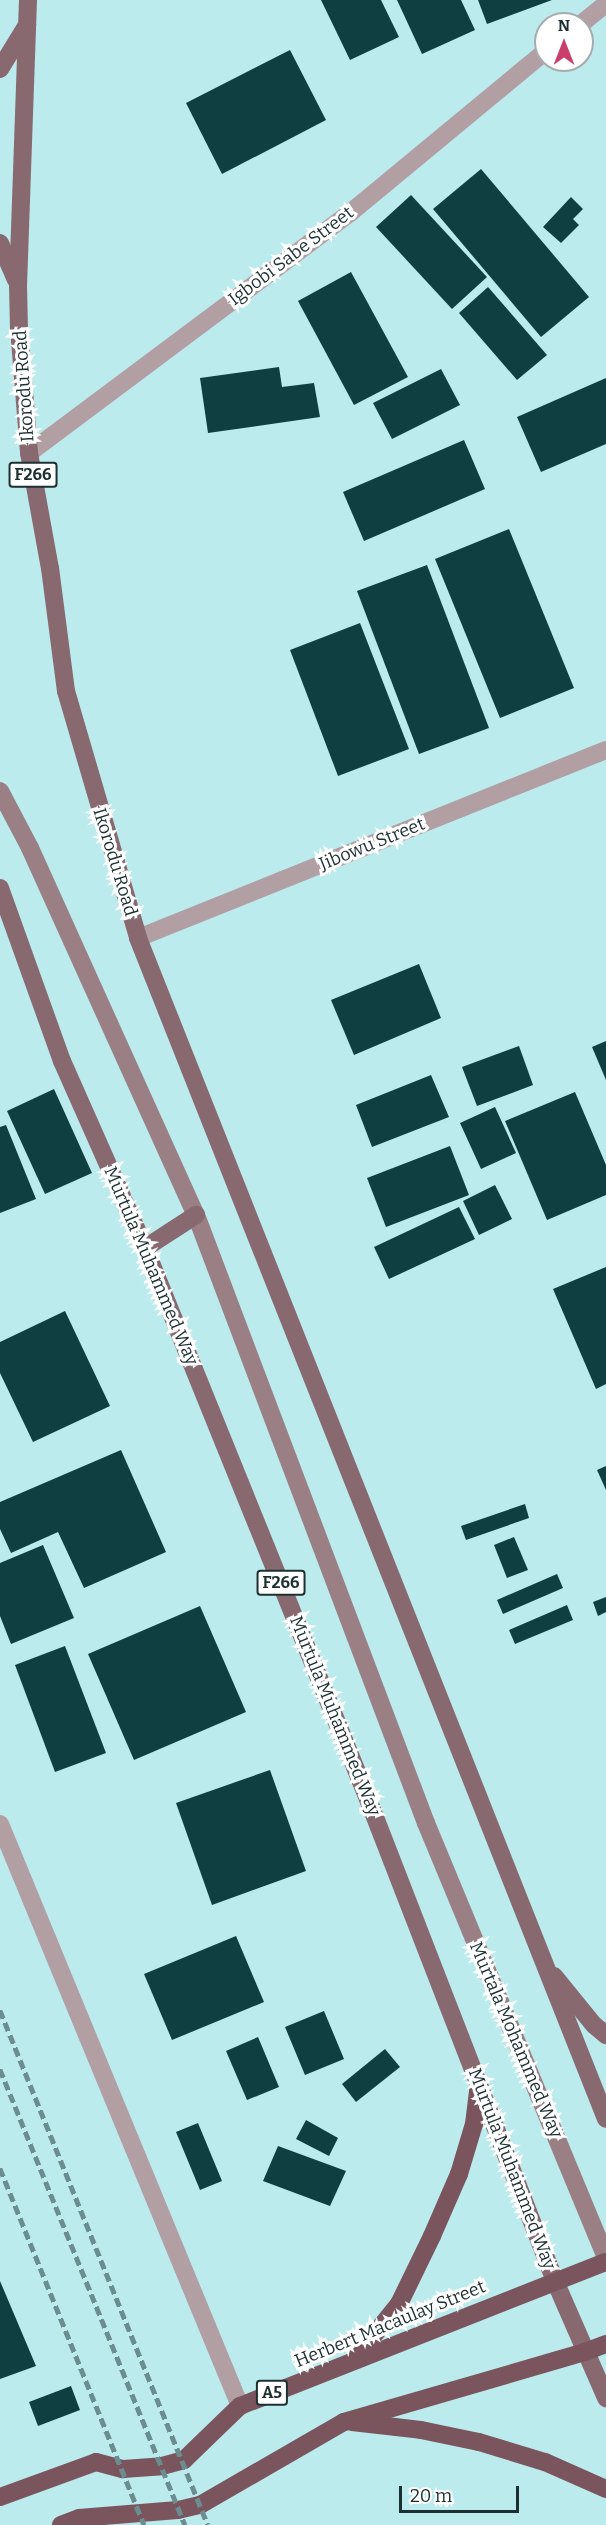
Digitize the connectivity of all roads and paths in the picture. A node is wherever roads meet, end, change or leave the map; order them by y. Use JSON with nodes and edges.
{"nodes":[{"id":1,"x":28,"y":0,"type":"edge"},
{"id":2,"x":606,"y":4,"type":"edge"},
{"id":3,"x":594,"y":14,"type":"edge"},
{"id":4,"x":28,"y":23,"type":"junction"},
{"id":5,"x":534,"y":61,"type":"edge"},
{"id":6,"x":0,"y":69,"type":"edge"},
{"id":7,"x":0,"y":243,"type":"edge"},
{"id":8,"x":18,"y":285,"type":"junction"},
{"id":9,"x":30,"y":453,"type":"junction"},
{"id":10,"x":606,"y":750,"type":"edge"},
{"id":11,"x":0,"y":791,"type":"edge"},
{"id":12,"x":0,"y":888,"type":"edge"},
{"id":13,"x":138,"y":938,"type":"junction"},
{"id":14,"x":196,"y":1215,"type":"junction"},
{"id":15,"x":145,"y":1248,"type":"junction"},
{"id":16,"x":0,"y":1824,"type":"edge"},
{"id":17,"x":541,"y":1960,"type":"junction"},
{"id":18,"x":606,"y":2035,"type":"edge"},
{"id":19,"x":479,"y":2083,"type":"junction"},
{"id":20,"x":606,"y":2119,"type":"edge"},
{"id":21,"x":606,"y":2260,"type":"edge"},
{"id":22,"x":555,"y":2281,"type":"junction"},
{"id":23,"x":606,"y":2344,"type":"edge"},
{"id":24,"x":585,"y":2352,"type":"junction"},
{"id":25,"x":353,"y":2362,"type":"junction"},
{"id":26,"x":606,"y":2398,"type":"edge"},
{"id":27,"x":240,"y":2406,"type":"junction"},
{"id":28,"x":344,"y":2422,"type":"junction"},
{"id":29,"x":606,"y":2489,"type":"edge"},
{"id":30,"x":0,"y":2498,"type":"edge"},
{"id":31,"x":61,"y":2525,"type":"edge"}],
"edges":[{"from":1,"to":4,"type":"main road","name":"Ikorodu Road","number":"F266"},
{"from":2,"to":3,"type":"street"},
{"from":4,"to":6,"type":"main road"},
{"from":4,"to":8,"type":"main road","name":"Ikorodu Road","number":"F266"},
{"from":5,"to":9,"type":"street","name":"Igbobi Sabe Street"},
{"from":7,"to":8,"type":"main road"},
{"from":8,"to":9,"type":"main road","name":"Ikorodu Road","number":"F266"},
{"from":9,"to":13,"type":"main road","name":"Ikorodu Road","number":"F266"},
{"from":10,"to":13,"type":"street","name":"Jibowu Street"},
{"from":11,"to":14,"type":"main road"},
{"from":12,"to":15,"type":"main road","name":"Murtula Muhammed Way","number":"F266"},
{"from":13,"to":17,"type":"main road"},
{"from":14,"to":15,"type":"main road"},
{"from":14,"to":21,"type":"main road","name":"Murtala Mohammed Way"},
{"from":15,"to":19,"type":"main road","name":"Murtula Muhammed Way","number":"F266"},
{"from":16,"to":27,"type":"street"},
{"from":17,"to":18,"type":"main road"},
{"from":17,"to":20,"type":"main road"},
{"from":19,"to":22,"type":"main road","name":"Murtula Muhammed Way","number":"F266"},
{"from":19,"to":25,"type":"highway"},
{"from":21,"to":22,"type":"highway","name":"Herbert Macaulay Street","number":"A5"},
{"from":22,"to":24,"type":"main road","name":"Murtula Muhammed Way"},
{"from":22,"to":25,"type":"highway","name":"Herbert Macaulay Street","number":"A5"},
{"from":23,"to":24,"type":"highway"},
{"from":24,"to":26,"type":"main road","name":"Murtula Muhammed Way"},
{"from":24,"to":28,"type":"highway"},
{"from":25,"to":27,"type":"highway","name":"Herbert Macaulay Street","number":"A5"},
{"from":27,"to":30,"type":"highway","name":"Herbert Macaulay Street","number":"A5"},
{"from":28,"to":29,"type":"highway"},
{"from":28,"to":31,"type":"highway"}]}
